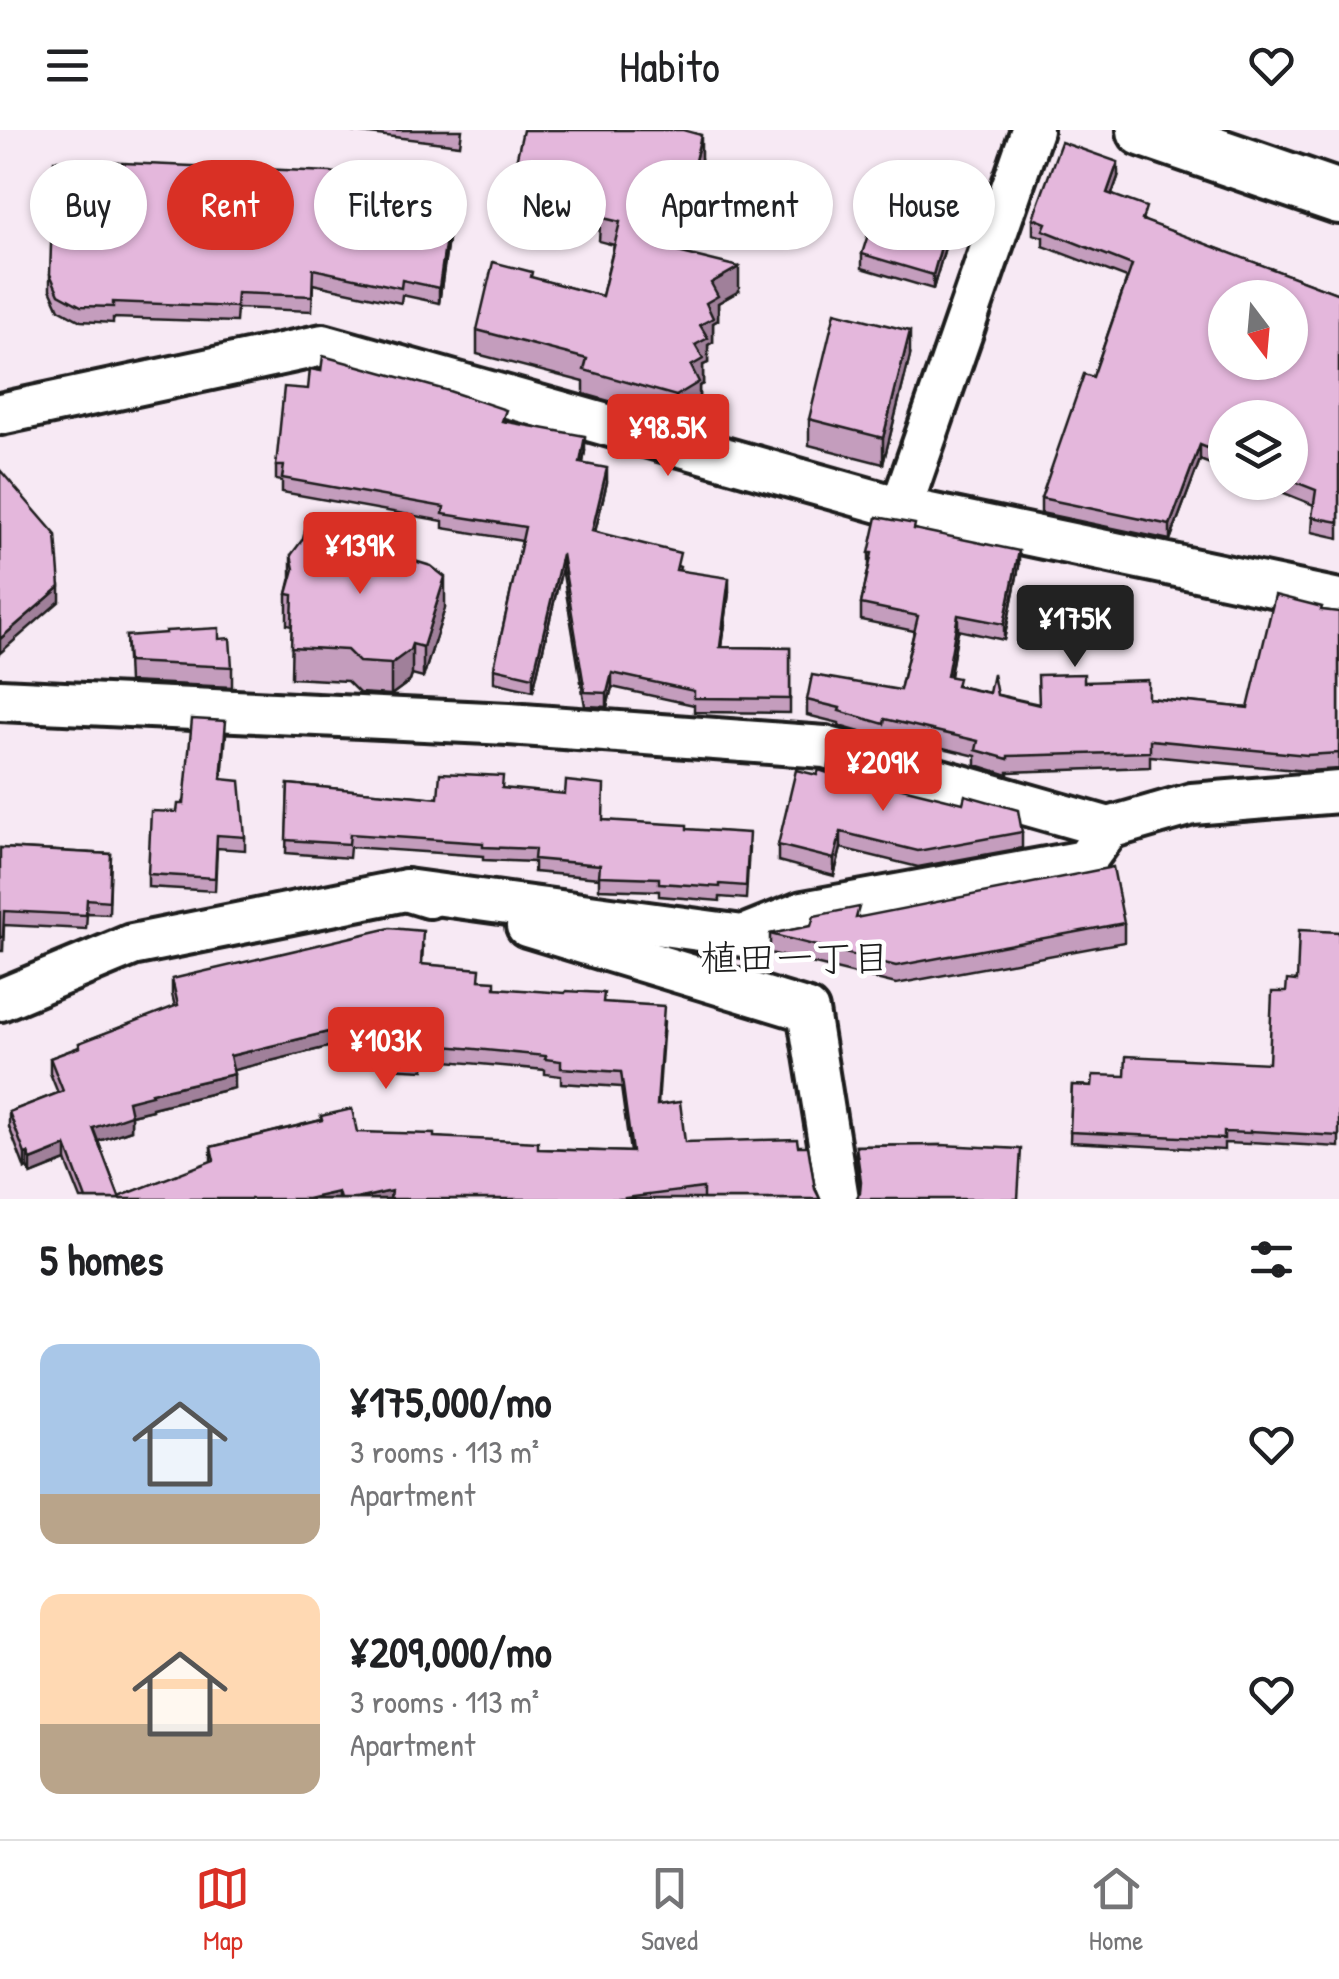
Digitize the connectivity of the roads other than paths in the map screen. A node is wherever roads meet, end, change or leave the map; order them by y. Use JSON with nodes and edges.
{"nodes":[{"id":1,"x":1032,"y":130,"type":"edge"},
{"id":2,"x":1144,"y":130,"type":"edge"},
{"id":3,"x":1339,"y":197,"type":"edge"},
{"id":4,"x":0,"y":414,"type":"edge"},
{"id":5,"x":901,"y":508,"type":"junction"},
{"id":6,"x":1339,"y":600,"type":"edge"},
{"id":7,"x":0,"y":700,"type":"edge"},
{"id":8,"x":1339,"y":792,"type":"edge"},
{"id":9,"x":1109,"y":828,"type":"junction"},
{"id":10,"x":406,"y":890,"type":"junction"},
{"id":11,"x":0,"y":1000,"type":"edge"},
{"id":12,"x":838,"y":1199,"type":"edge"}],
"edges":[{"from":1,"to":5,"type":"street"},
{"from":2,"to":3,"type":"street"},
{"from":4,"to":5,"type":"street"},
{"from":5,"to":6,"type":"street"},
{"from":7,"to":9,"type":"street"},
{"from":8,"to":9,"type":"street"},
{"from":9,"to":10,"type":"street"},
{"from":10,"to":11,"type":"street"},
{"from":10,"to":12,"type":"street"}]}
